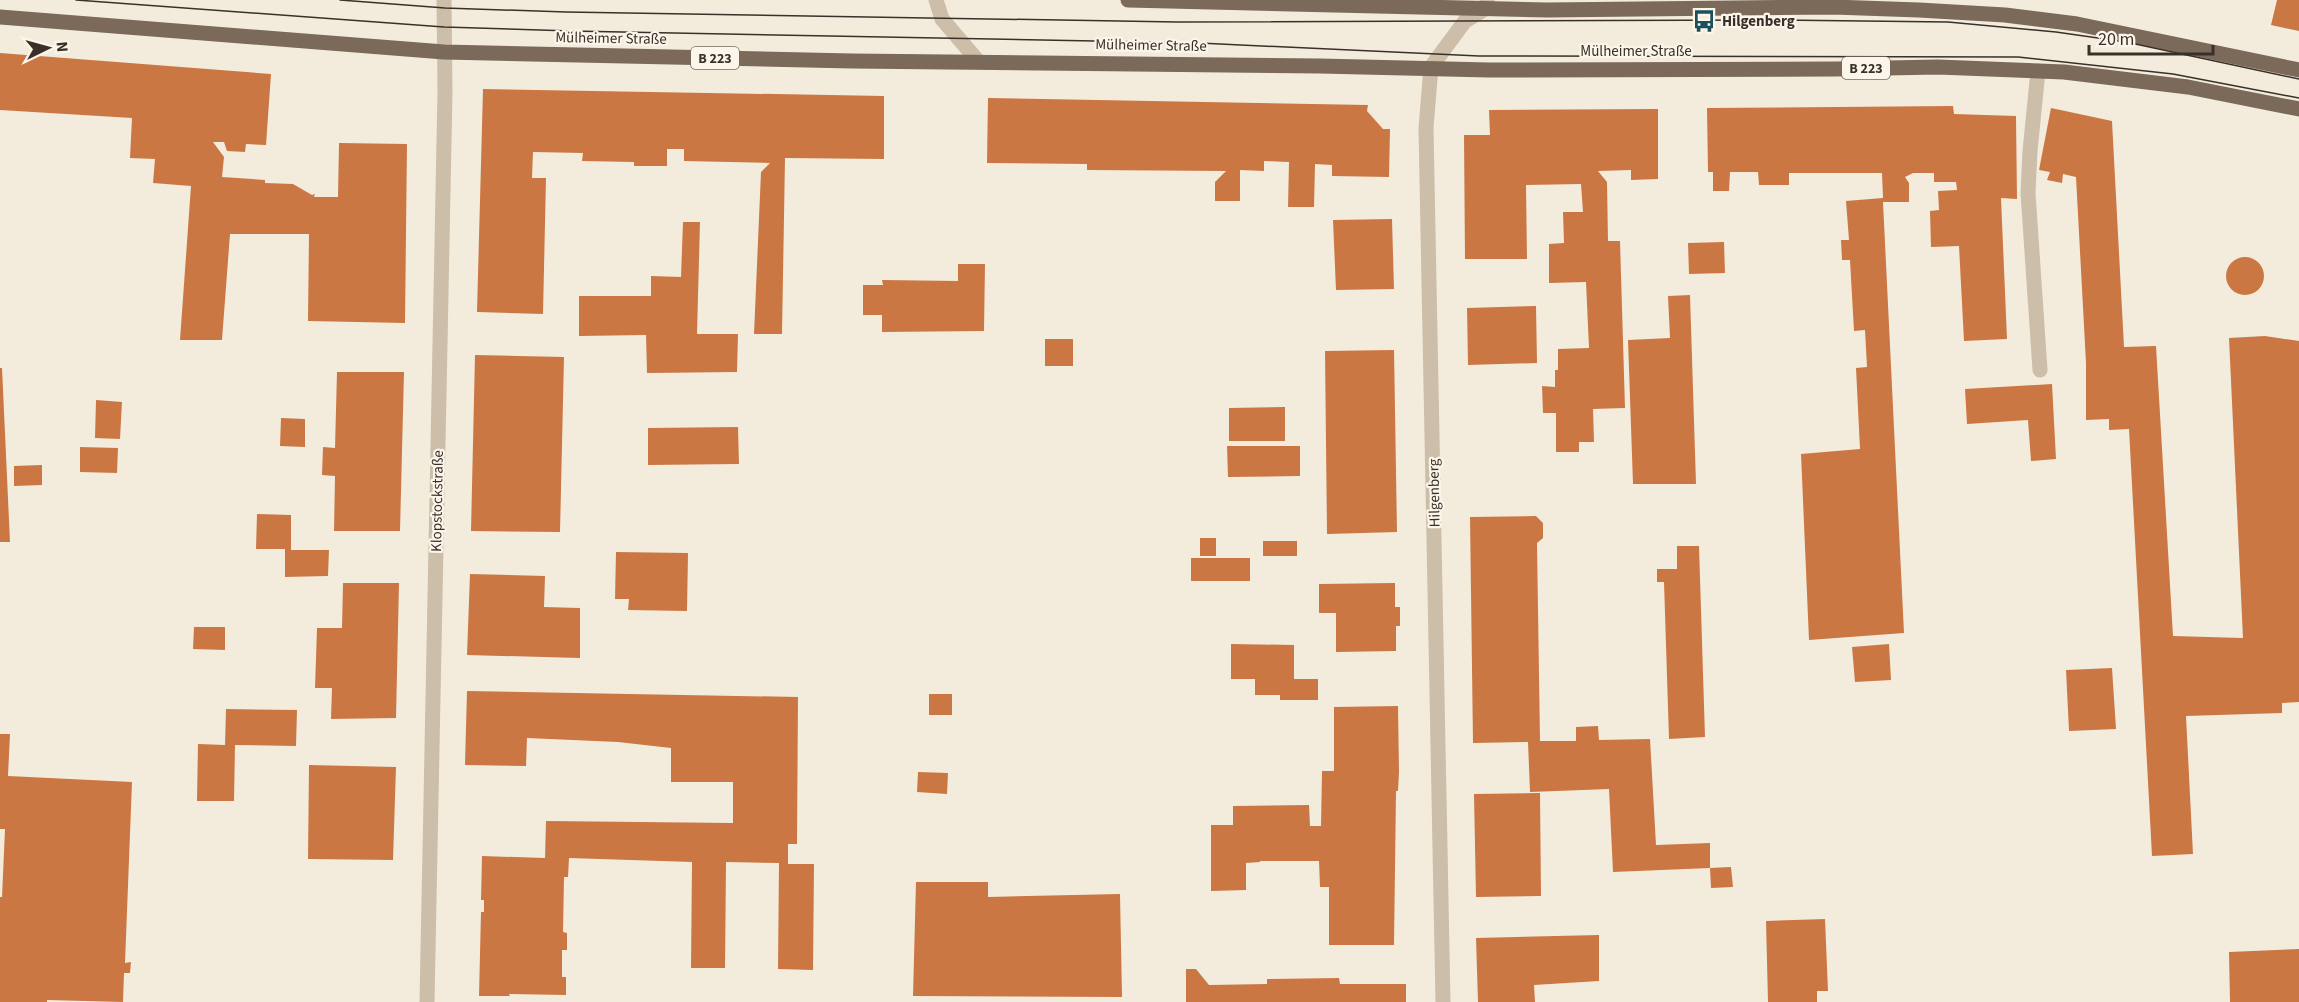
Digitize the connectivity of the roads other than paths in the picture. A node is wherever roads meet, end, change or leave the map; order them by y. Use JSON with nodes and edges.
{"nodes":[{"id":1,"x":444,"y":0,"type":"edge"},
{"id":2,"x":936,"y":0,"type":"edge"},
{"id":3,"x":1128,"y":0,"type":"edge"},
{"id":4,"x":1487,"y":4,"type":"edge"},
{"id":5,"x":1871,"y":4,"type":"edge"},
{"id":6,"x":0,"y":17,"type":"edge"},
{"id":7,"x":444,"y":52,"type":"junction"},
{"id":8,"x":978,"y":61,"type":"junction"},
{"id":9,"x":1431,"y":68,"type":"junction"},
{"id":10,"x":2299,"y":70,"type":"edge"},
{"id":11,"x":2038,"y":71,"type":"junction"},
{"id":12,"x":2299,"y":109,"type":"edge"},
{"id":13,"x":2040,"y":370,"type":"dead end"},
{"id":14,"x":427,"y":1002,"type":"edge"},
{"id":15,"x":1443,"y":1002,"type":"edge"}],
"edges":[{"from":1,"to":7,"type":"street","name":"Klopstockstraße"},
{"from":2,"to":8,"type":"street"},
{"from":3,"to":4,"type":"main road"},
{"from":4,"to":5,"type":"main road"},
{"from":4,"to":9,"type":"street"},
{"from":5,"to":10,"type":"main road"},
{"from":6,"to":7,"type":"main road","name":"Mülheimer Straße","number":"B 223"},
{"from":7,"to":8,"type":"main road","name":"Mülheimer Straße","number":"B 223"},
{"from":7,"to":14,"type":"street","name":"Klopstockstraße"},
{"from":8,"to":9,"type":"main road","name":"Mülheimer Straße","number":"B 223"},
{"from":9,"to":11,"type":"main road","name":"Mülheimer Straße","number":"B 223"},
{"from":9,"to":15,"type":"street","name":"Hilgenberg"},
{"from":11,"to":12,"type":"main road","name":"Mülheimer Straße","number":"B 223"},
{"from":11,"to":13,"type":"street"}]}
